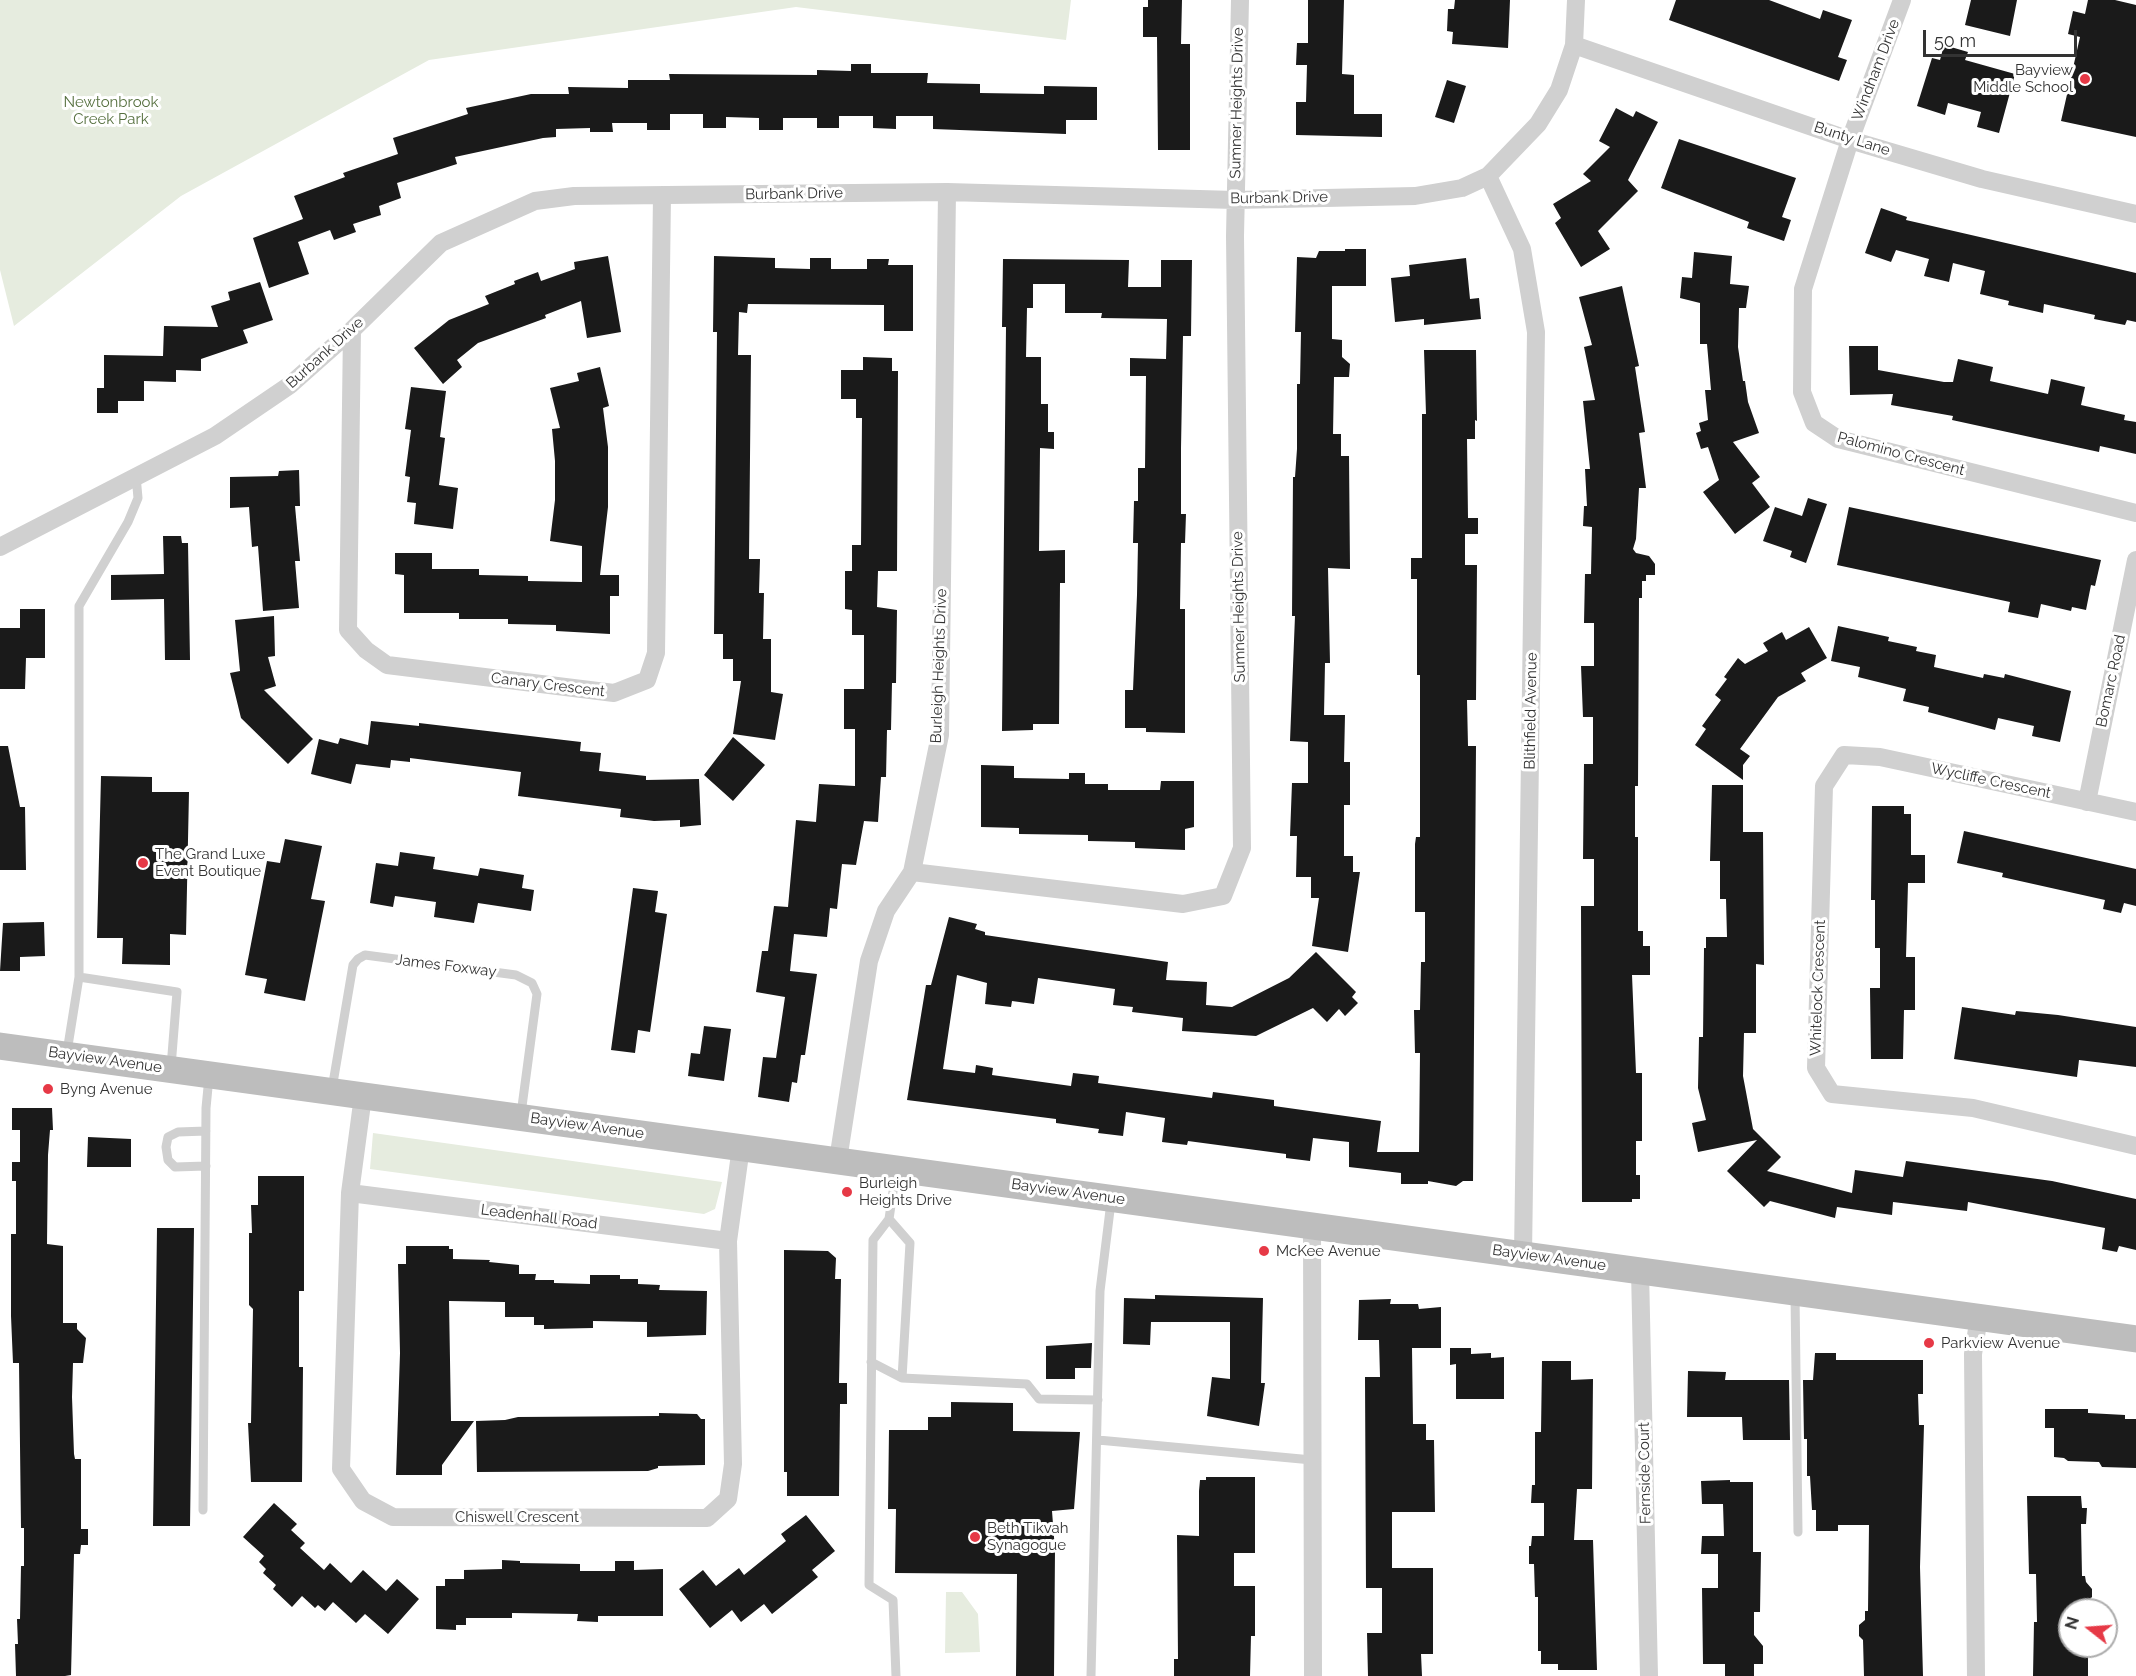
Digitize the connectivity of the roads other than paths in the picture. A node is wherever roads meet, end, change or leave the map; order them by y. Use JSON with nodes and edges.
{"nodes":[{"id":1,"x":1240,"y":0,"type":"edge"},
{"id":2,"x":1576,"y":0,"type":"edge"},
{"id":3,"x":1902,"y":0,"type":"edge"},
{"id":4,"x":1574,"y":45,"type":"junction"},
{"id":5,"x":1850,"y":140,"type":"junction"},
{"id":6,"x":1488,"y":176,"type":"junction"},
{"id":7,"x":947,"y":192,"type":"junction"},
{"id":8,"x":662,"y":195,"type":"junction"},
{"id":9,"x":1235,"y":200,"type":"junction"},
{"id":10,"x":2136,"y":214,"type":"edge"},
{"id":11,"x":352,"y":330,"type":"junction"},
{"id":12,"x":136,"y":476,"type":"junction"},
{"id":13,"x":2136,"y":513,"type":"edge"},
{"id":14,"x":0,"y":547,"type":"edge"},
{"id":15,"x":2136,"y":560,"type":"edge"},
{"id":16,"x":1844,"y":755,"type":"joint"},
{"id":17,"x":2087,"y":802,"type":"junction"},
{"id":18,"x":2136,"y":812,"type":"edge"},
{"id":19,"x":912,"y":872,"type":"junction"},
{"id":20,"x":79,"y":977,"type":"junction"},
{"id":21,"x":0,"y":1046,"type":"edge"},
{"id":22,"x":67,"y":1055,"type":"junction"},
{"id":23,"x":171,"y":1069,"type":"junction"},
{"id":24,"x":209,"y":1074,"type":"junction"},
{"id":25,"x":331,"y":1091,"type":"junction"},
{"id":26,"x":363,"y":1095,"type":"junction"},
{"id":27,"x":521,"y":1116,"type":"junction"},
{"id":28,"x":206,"y":1131,"type":"junction"},
{"id":29,"x":2136,"y":1146,"type":"edge"},
{"id":30,"x":741,"y":1147,"type":"junction"},
{"id":31,"x":838,"y":1160,"type":"junction"},
{"id":32,"x":206,"y":1166,"type":"junction"},
{"id":33,"x":896,"y":1168,"type":"junction"},
{"id":34,"x":350,"y":1193,"type":"junction"},
{"id":35,"x":1111,"y":1198,"type":"junction"},
{"id":36,"x":889,"y":1219,"type":"junction"},
{"id":37,"x":1312,"y":1226,"type":"junction"},
{"id":38,"x":728,"y":1241,"type":"junction"},
{"id":39,"x":1524,"y":1255,"type":"junction"},
{"id":40,"x":1640,"y":1271,"type":"junction"},
{"id":41,"x":1795,"y":1292,"type":"junction"},
{"id":42,"x":1979,"y":1317,"type":"junction"},
{"id":43,"x":2136,"y":1339,"type":"edge"},
{"id":44,"x":871,"y":1362,"type":"junction"},
{"id":45,"x":902,"y":1378,"type":"junction"},
{"id":46,"x":1098,"y":1400,"type":"junction"},
{"id":47,"x":1098,"y":1440,"type":"junction"},
{"id":48,"x":1312,"y":1460,"type":"junction"},
{"id":49,"x":203,"y":1510,"type":"dead end"},
{"id":50,"x":1798,"y":1532,"type":"dead end"},
{"id":51,"x":896,"y":1676,"type":"edge"},
{"id":52,"x":1090,"y":1676,"type":"edge"},
{"id":53,"x":1313,"y":1676,"type":"edge"},
{"id":54,"x":1650,"y":1676,"type":"edge"},
{"id":55,"x":1976,"y":1676,"type":"edge"}],
"edges":[{"from":1,"to":9,"type":"street","name":"Sumner Heights Drive"},
{"from":2,"to":4,"type":"street","name":"Burbank Drive"},
{"from":3,"to":5,"type":"street","name":"Windham Drive"},
{"from":4,"to":5,"type":"street","name":"Bunty Lane"},
{"from":4,"to":6,"type":"street","name":"Burbank Drive"},
{"from":5,"to":10,"type":"street","name":"Bunty Lane"},
{"from":5,"to":13,"type":"street","name":"Palomino Crescent"},
{"from":6,"to":9,"type":"street","name":"Burbank Drive"},
{"from":6,"to":39,"type":"street","name":"Blithfield Avenue"},
{"from":7,"to":8,"type":"street","name":"Burbank Drive"},
{"from":7,"to":9,"type":"street","name":"Burbank Drive"},
{"from":7,"to":19,"type":"street","name":"Burleigh Heights Drive"},
{"from":8,"to":11,"type":"street","name":"Burbank Drive"},
{"from":8,"to":11,"type":"street","name":"Canary Crescent"},
{"from":9,"to":19,"type":"street","name":"Sumner Heights Drive"},
{"from":11,"to":12,"type":"street","name":"Burbank Drive"},
{"from":12,"to":14,"type":"street","name":"Burbank Drive"},
{"from":12,"to":20,"type":"lane"},
{"from":15,"to":17,"type":"street","name":"Bomarc Road"},
{"from":16,"to":17,"type":"street","name":"Wycliffe Crescent"},
{"from":16,"to":29,"type":"street","name":"Whitelock Crescent"},
{"from":17,"to":18,"type":"street","name":"Wycliffe Crescent"},
{"from":19,"to":31,"type":"street","name":"Burleigh Heights Drive"},
{"from":20,"to":22,"type":"lane"},
{"from":20,"to":23,"type":"lane"},
{"from":21,"to":22,"type":"main road","name":"Bayview Avenue"},
{"from":22,"to":23,"type":"main road","name":"Bayview Avenue"},
{"from":23,"to":24,"type":"main road","name":"Bayview Avenue"},
{"from":24,"to":25,"type":"main road","name":"Bayview Avenue"},
{"from":24,"to":28,"type":"lane"},
{"from":25,"to":26,"type":"main road","name":"Bayview Avenue"},
{"from":25,"to":27,"type":"lane","name":"James Foxway"},
{"from":26,"to":27,"type":"main road","name":"Bayview Avenue"},
{"from":26,"to":34,"type":"street","name":"Chiswell Crescent"},
{"from":27,"to":30,"type":"main road","name":"Bayview Avenue"},
{"from":28,"to":32,"type":"lane"},
{"from":28,"to":32,"type":"lane"},
{"from":30,"to":31,"type":"main road","name":"Bayview Avenue"},
{"from":30,"to":38,"type":"street","name":"Chiswell Crescent"},
{"from":31,"to":33,"type":"main road","name":"Bayview Avenue"},
{"from":32,"to":49,"type":"lane"},
{"from":33,"to":35,"type":"main road","name":"Bayview Avenue"},
{"from":33,"to":36,"type":"lane"},
{"from":34,"to":38,"type":"street","name":"Leadenhall Road"},
{"from":34,"to":38,"type":"street","name":"Chiswell Crescent"},
{"from":35,"to":37,"type":"main road","name":"Bayview Avenue"},
{"from":35,"to":46,"type":"lane"},
{"from":36,"to":44,"type":"lane"},
{"from":36,"to":45,"type":"lane"},
{"from":37,"to":39,"type":"main road","name":"Bayview Avenue"},
{"from":37,"to":48,"type":"street"},
{"from":39,"to":40,"type":"main road","name":"Bayview Avenue"},
{"from":40,"to":41,"type":"main road","name":"Bayview Avenue"},
{"from":40,"to":54,"type":"street","name":"Fernside Court"},
{"from":41,"to":42,"type":"main road","name":"Bayview Avenue"},
{"from":41,"to":50,"type":"lane"},
{"from":42,"to":43,"type":"main road","name":"Bayview Avenue"},
{"from":42,"to":55,"type":"street"},
{"from":44,"to":45,"type":"lane"},
{"from":44,"to":51,"type":"lane"},
{"from":45,"to":46,"type":"lane"},
{"from":46,"to":47,"type":"lane"},
{"from":47,"to":48,"type":"lane"},
{"from":47,"to":52,"type":"lane"},
{"from":48,"to":53,"type":"street"}]}
